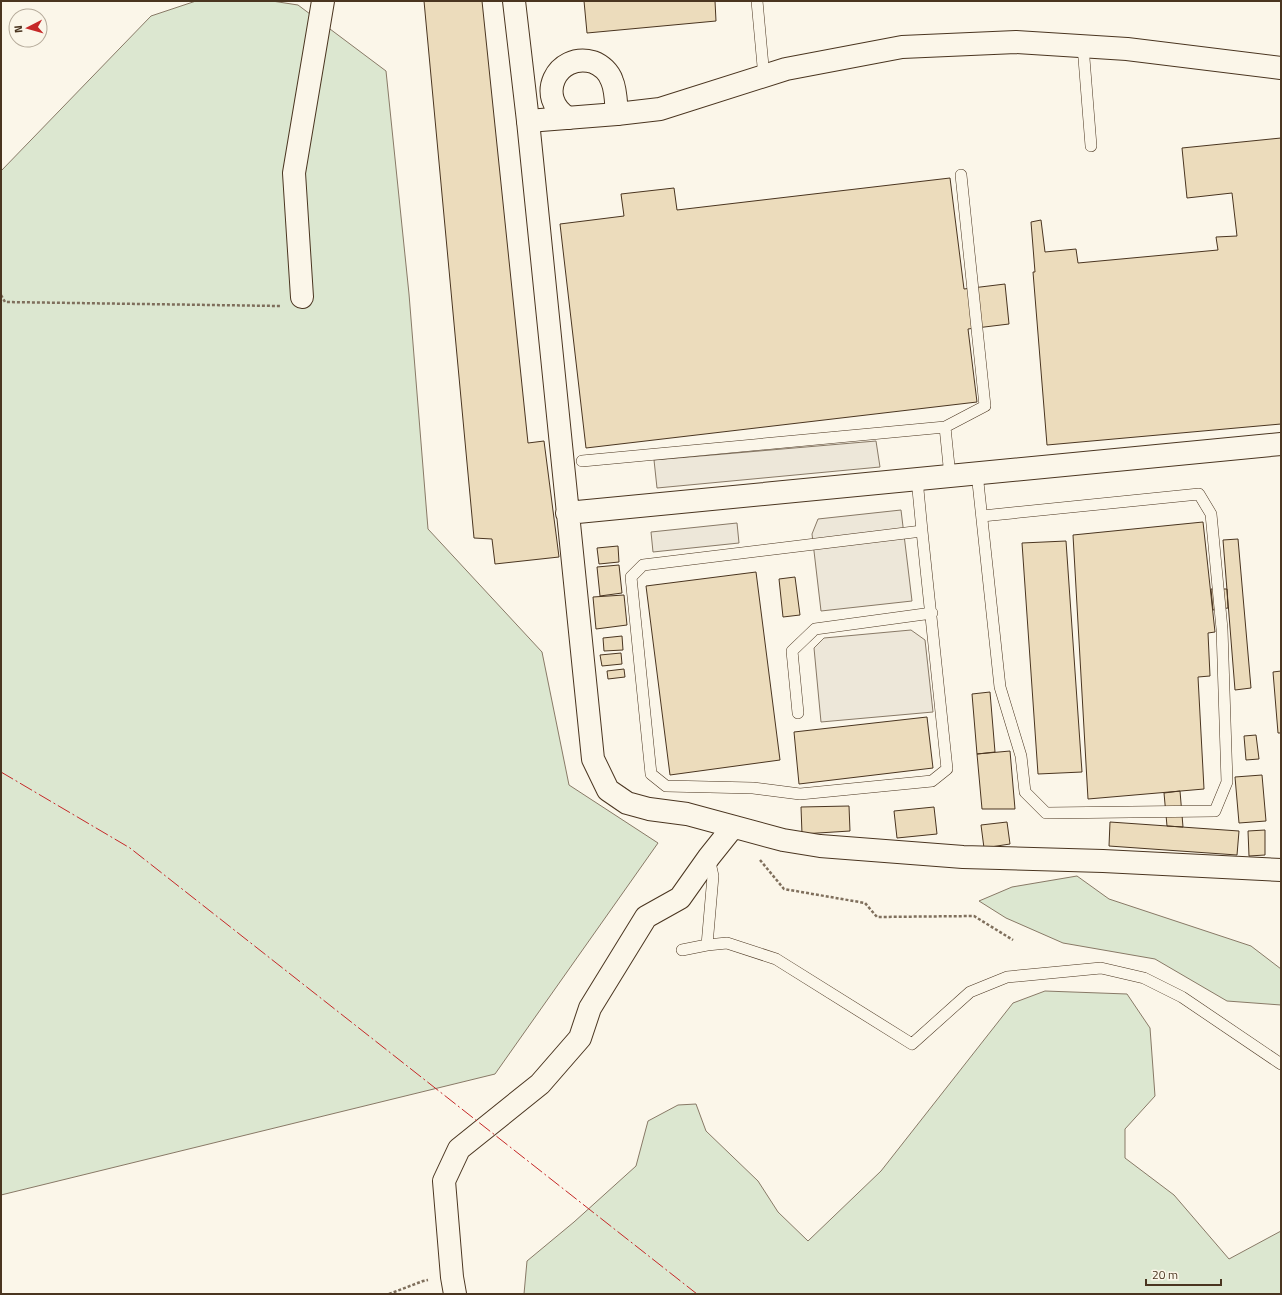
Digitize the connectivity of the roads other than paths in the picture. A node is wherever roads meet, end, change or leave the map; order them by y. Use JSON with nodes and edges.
{"nodes":[{"id":1,"x":323,"y":1,"type":"edge"},
{"id":2,"x":514,"y":1,"type":"edge"},
{"id":3,"x":758,"y":1,"type":"edge"},
{"id":4,"x":1083,"y":46,"type":"junction"},
{"id":5,"x":1281,"y":68,"type":"edge"},
{"id":6,"x":764,"y":77,"type":"junction"},
{"id":7,"x":617,"y":114,"type":"junction"},
{"id":8,"x":568,"y":118,"type":"junction"},
{"id":9,"x":528,"y":121,"type":"junction"},
{"id":10,"x":1091,"y":146,"type":"dead end"},
{"id":11,"x":961,"y":175,"type":"dead end"},
{"id":12,"x":302,"y":297,"type":"road end"},
{"id":13,"x":945,"y":427,"type":"junction"},
{"id":14,"x":1281,"y":444,"type":"edge"},
{"id":15,"x":582,"y":461,"type":"dead end"},
{"id":16,"x":977,"y":473,"type":"junction"},
{"id":17,"x":950,"y":476,"type":"junction"},
{"id":18,"x":917,"y":479,"type":"junction"},
{"id":19,"x":567,"y":513,"type":"junction"},
{"id":20,"x":982,"y":516,"type":"junction"},
{"id":21,"x":922,"y":531,"type":"junction"},
{"id":22,"x":932,"y":613,"type":"junction"},
{"id":23,"x":798,"y":713,"type":"dead end"},
{"id":24,"x":733,"y":827,"type":"junction"},
{"id":25,"x":708,"y":857,"type":"junction"},
{"id":26,"x":1281,"y":870,"type":"edge"},
{"id":27,"x":706,"y":945,"type":"junction"},
{"id":28,"x":682,"y":950,"type":"dead end"},
{"id":29,"x":1281,"y":1064,"type":"edge"},
{"id":30,"x":454,"y":1286,"type":"edge"}],
"edges":[{"from":1,"to":12,"type":"street"},
{"from":2,"to":9,"type":"street"},
{"from":3,"to":6,"type":"lane"},
{"from":4,"to":5,"type":"street"},
{"from":4,"to":6,"type":"street"},
{"from":4,"to":10,"type":"lane"},
{"from":6,"to":7,"type":"street"},
{"from":7,"to":8,"type":"street"},
{"from":7,"to":8,"type":"street"},
{"from":8,"to":9,"type":"street"},
{"from":9,"to":19,"type":"street"},
{"from":11,"to":13,"type":"lane"},
{"from":13,"to":15,"type":"lane"},
{"from":13,"to":17,"type":"lane"},
{"from":14,"to":16,"type":"street"},
{"from":16,"to":17,"type":"street"},
{"from":16,"to":20,"type":"lane"},
{"from":17,"to":18,"type":"street"},
{"from":18,"to":19,"type":"street"},
{"from":18,"to":21,"type":"lane"},
{"from":19,"to":24,"type":"street"},
{"from":20,"to":20,"type":"lane"},
{"from":21,"to":22,"type":"lane"},
{"from":21,"to":22,"type":"lane"},
{"from":22,"to":23,"type":"lane"},
{"from":24,"to":25,"type":"street"},
{"from":24,"to":26,"type":"street"},
{"from":25,"to":27,"type":"lane"},
{"from":25,"to":30,"type":"street"},
{"from":27,"to":28,"type":"lane"},
{"from":27,"to":29,"type":"lane"}]}
